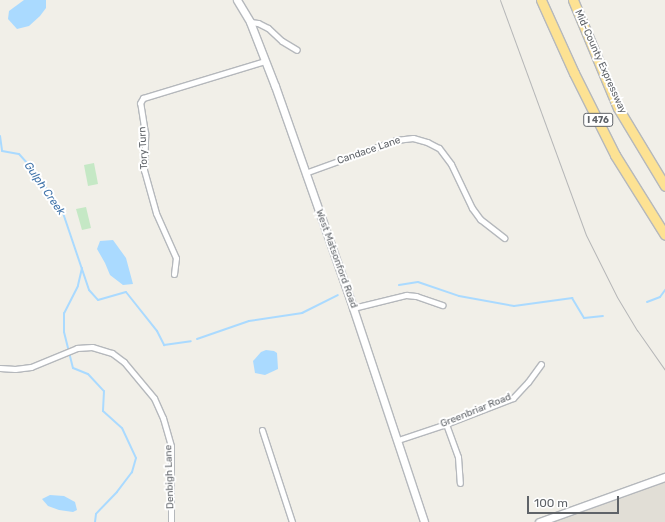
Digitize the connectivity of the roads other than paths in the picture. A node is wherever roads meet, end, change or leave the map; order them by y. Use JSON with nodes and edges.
{"nodes":[{"id":1,"x":237,"y":0,"type":"edge"},
{"id":2,"x":541,"y":0,"type":"edge"},
{"id":3,"x":573,"y":0,"type":"edge"},
{"id":4,"x":250,"y":22,"type":"junction"},
{"id":5,"x":297,"y":50,"type":"dead end"},
{"id":6,"x":265,"y":61,"type":"junction"},
{"id":7,"x":305,"y":173,"type":"junction"},
{"id":8,"x":665,"y":186,"type":"edge"},
{"id":9,"x":665,"y":235,"type":"edge"},
{"id":10,"x":504,"y":238,"type":"dead end"},
{"id":11,"x":174,"y":274,"type":"dead end"},
{"id":12,"x":442,"y":305,"type":"dead end"},
{"id":13,"x":353,"y":308,"type":"junction"},
{"id":14,"x":541,"y":364,"type":"dead end"},
{"id":15,"x":0,"y":368,"type":"edge"},
{"id":16,"x":446,"y":424,"type":"junction"},
{"id":17,"x":262,"y":430,"type":"dead end"},
{"id":18,"x":398,"y":440,"type":"junction"},
{"id":19,"x":665,"y":477,"type":"edge"},
{"id":20,"x":460,"y":483,"type":"dead end"},
{"id":21,"x":171,"y":522,"type":"edge"},
{"id":22,"x":292,"y":522,"type":"edge"},
{"id":23,"x":424,"y":522,"type":"edge"},
{"id":24,"x":539,"y":522,"type":"edge"}],
"edges":[{"from":1,"to":4,"type":"main road","name":"West Matsonford Road"},
{"from":2,"to":9,"type":"highway","number":"I 476"},
{"from":3,"to":8,"type":"highway","name":"Mid-County Expressway","number":"I 476"},
{"from":4,"to":5,"type":"street"},
{"from":4,"to":6,"type":"main road","name":"West Matsonford Road"},
{"from":6,"to":7,"type":"main road","name":"West Matsonford Road"},
{"from":6,"to":11,"type":"street","name":"Tory Turn"},
{"from":7,"to":10,"type":"street","name":"Candace Lane"},
{"from":7,"to":13,"type":"main road","name":"West Matsonford Road"},
{"from":12,"to":13,"type":"street"},
{"from":13,"to":18,"type":"main road","name":"West Matsonford Road"},
{"from":14,"to":16,"type":"street","name":"Greenbriar Road"},
{"from":15,"to":21,"type":"street","name":"Denbigh Lane"},
{"from":16,"to":18,"type":"street","name":"Greenbriar Road"},
{"from":16,"to":20,"type":"street"},
{"from":17,"to":22,"type":"street"},
{"from":18,"to":23,"type":"main road","name":"West Matsonford Road"},
{"from":19,"to":24,"type":"main road"}]}
